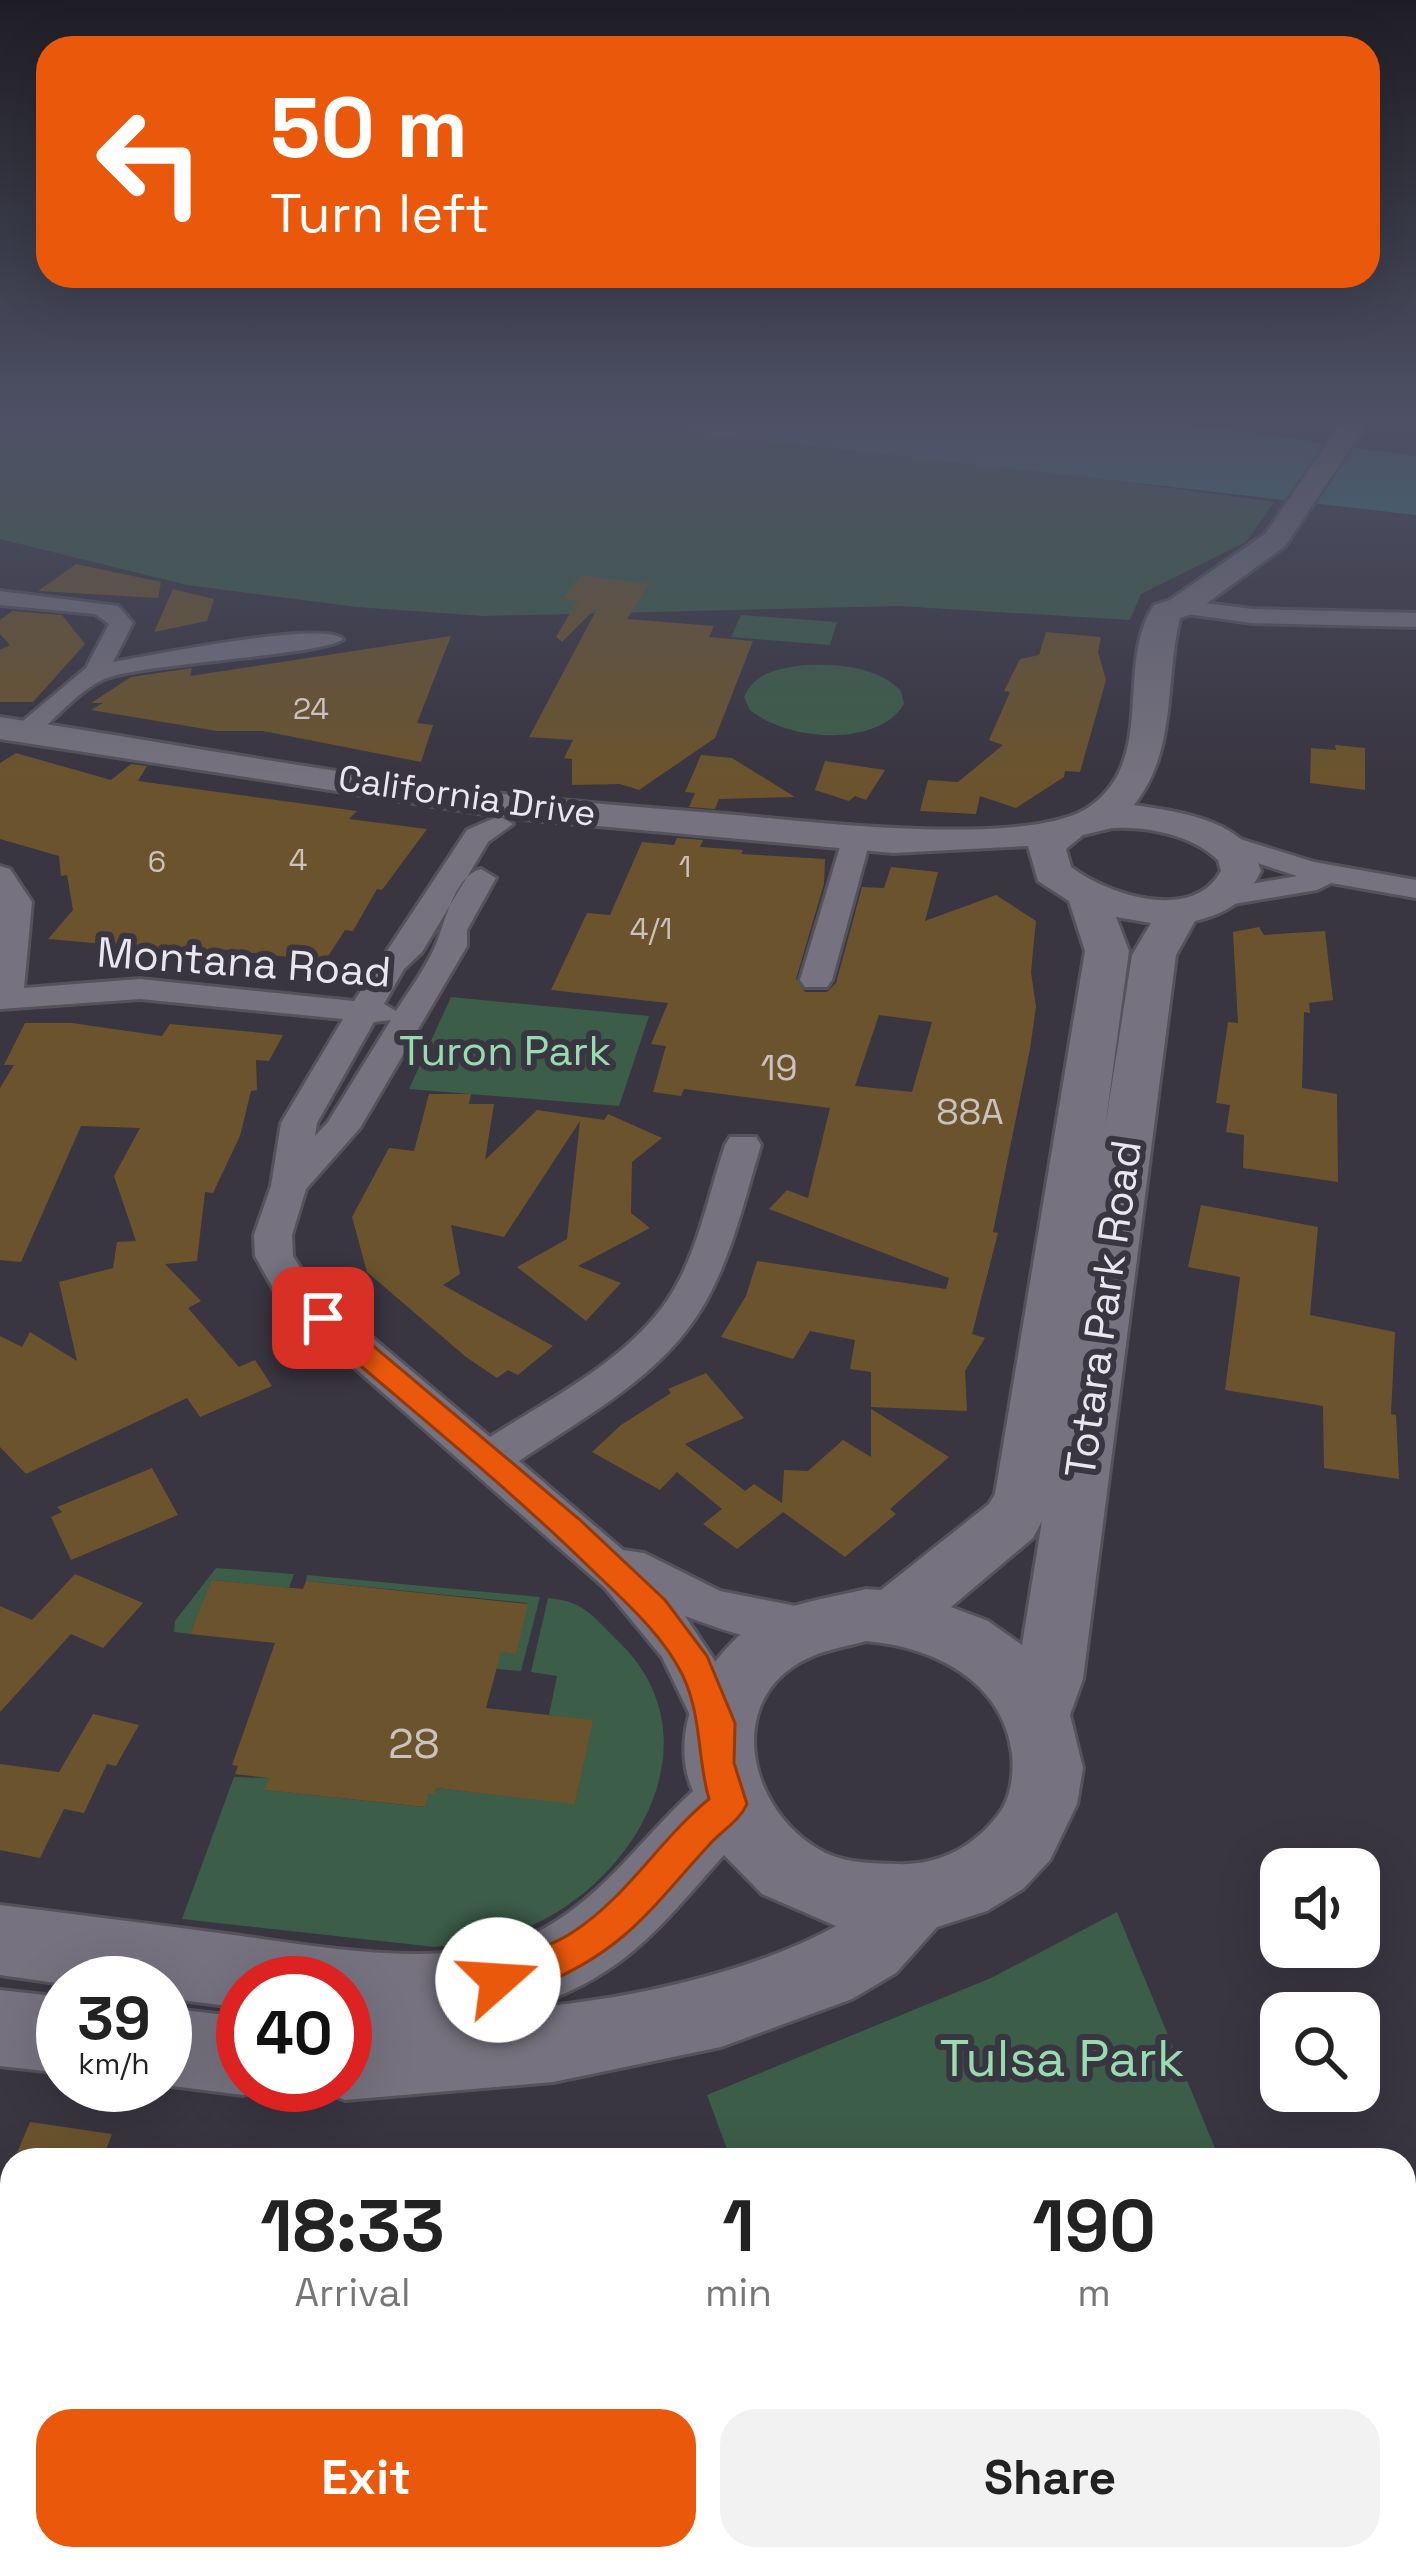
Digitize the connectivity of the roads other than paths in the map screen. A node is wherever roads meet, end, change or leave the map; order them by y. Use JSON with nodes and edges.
{"nodes":[{"id":1,"x":1277,"y":539,"type":"edge"},
{"id":2,"x":1221,"y":578,"type":"junction"},
{"id":3,"x":0,"y":598,"type":"edge"},
{"id":4,"x":1181,"y":607,"type":"junction"},
{"id":5,"x":1252,"y":616,"type":"junction"},
{"id":6,"x":1416,"y":620,"type":"edge"},
{"id":7,"x":331,"y":639,"type":"dead end"},
{"id":8,"x":97,"y":672,"type":"junction"},
{"id":9,"x":13,"y":729,"type":"edge"},
{"id":10,"x":505,"y":815,"type":"junction"},
{"id":11,"x":1081,"y":824,"type":"junction"},
{"id":12,"x":1208,"y":835,"type":"junction"},
{"id":13,"x":856,"y":837,"type":"junction"},
{"id":14,"x":936,"y":842,"type":"junction"},
{"id":15,"x":0,"y":875,"type":"edge"},
{"id":16,"x":1370,"y":882,"type":"junction"},
{"id":17,"x":1070,"y":885,"type":"junction"},
{"id":18,"x":1416,"y":889,"type":"edge"},
{"id":19,"x":1201,"y":903,"type":"junction"},
{"id":20,"x":816,"y":980,"type":"dead end"},
{"id":21,"x":4,"y":998,"type":"edge"},
{"id":22,"x":362,"y":1011,"type":"junction"},
{"id":23,"x":410,"y":1017,"type":"junction"},
{"id":24,"x":743,"y":1145,"type":"dead end"},
{"id":25,"x":289,"y":1186,"type":"junction"},
{"id":26,"x":488,"y":1460,"type":"junction"},
{"id":27,"x":568,"y":1527,"type":"junction"},
{"id":28,"x":894,"y":1617,"type":"junction"},
{"id":29,"x":811,"y":1625,"type":"junction"},
{"id":30,"x":1037,"y":1714,"type":"junction"},
{"id":31,"x":718,"y":1723,"type":"junction"},
{"id":32,"x":729,"y":1804,"type":"junction"},
{"id":33,"x":915,"y":1899,"type":"junction"},
{"id":34,"x":0,"y":1940,"type":"edge"},
{"id":35,"x":216,"y":1968,"type":"edge"},
{"id":36,"x":372,"y":1988,"type":"edge"},
{"id":37,"x":0,"y":2028,"type":"edge"},
{"id":38,"x":36,"y":2032,"type":"edge"},
{"id":39,"x":372,"y":2059,"type":"edge"}],
"edges":[{"from":1,"to":2,"type":"street"},
{"from":2,"to":4,"type":"street"},
{"from":2,"to":5,"type":"street"},
{"from":3,"to":8,"type":"street"},
{"from":4,"to":5,"type":"street"},
{"from":4,"to":11,"type":"street"},
{"from":4,"to":12,"type":"street"},
{"from":5,"to":6,"type":"street"},
{"from":7,"to":8,"type":"street"},
{"from":8,"to":9,"type":"street"},
{"from":9,"to":10,"type":"street","name":"California Drive"},
{"from":10,"to":13,"type":"street","name":"California Drive"},
{"from":10,"to":22,"type":"street"},
{"from":10,"to":23,"type":"street"},
{"from":11,"to":12,"type":"street","name":"California Drive"},
{"from":11,"to":14,"type":"street","name":"California Drive"},
{"from":11,"to":17,"type":"street"},
{"from":12,"to":16,"type":"street"},
{"from":12,"to":19,"type":"street"},
{"from":13,"to":14,"type":"street","name":"California Drive"},
{"from":13,"to":20,"type":"street"},
{"from":14,"to":17,"type":"street","name":"California Drive"},
{"from":15,"to":21,"type":"street"},
{"from":16,"to":18,"type":"street"},
{"from":16,"to":19,"type":"street"},
{"from":17,"to":19,"type":"street","name":"California Drive"},
{"from":17,"to":28,"type":"street","name":"Totara Park Road"},
{"from":19,"to":30,"type":"street","name":"Totara Park Road"},
{"from":21,"to":22,"type":"street","name":"Montana Road"},
{"from":22,"to":23,"type":"street","name":"Montana Road"},
{"from":22,"to":25,"type":"street"},
{"from":23,"to":25,"type":"street"},
{"from":24,"to":26,"type":"street"},
{"from":25,"to":26,"type":"street"},
{"from":26,"to":27,"type":"street"},
{"from":27,"to":29,"type":"street"},
{"from":27,"to":31,"type":"street"},
{"from":28,"to":29,"type":"street"},
{"from":28,"to":30,"type":"street"},
{"from":29,"to":31,"type":"street"},
{"from":30,"to":33,"type":"street"},
{"from":31,"to":32,"type":"street"},
{"from":32,"to":33,"type":"street"},
{"from":32,"to":36,"type":"street"},
{"from":33,"to":39,"type":"street"},
{"from":34,"to":35,"type":"street"},
{"from":37,"to":38,"type":"street"}]}
